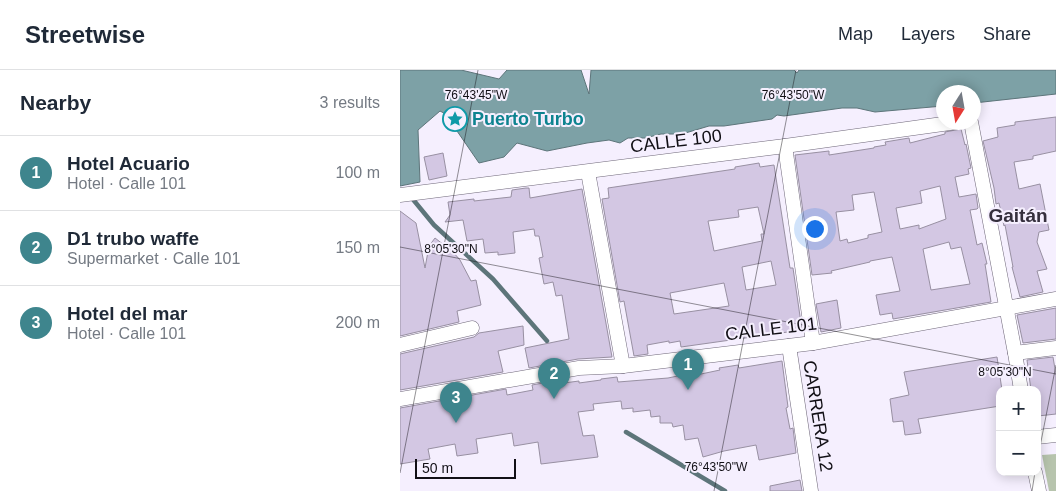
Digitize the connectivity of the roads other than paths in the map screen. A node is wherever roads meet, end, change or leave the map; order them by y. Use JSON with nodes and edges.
{"nodes":[{"id":1,"x":936,"y":125,"type":"edge"},
{"id":2,"x":973,"y":130,"type":"edge"},
{"id":3,"x":784,"y":146,"type":"junction"},
{"id":4,"x":588,"y":172,"type":"junction"},
{"id":5,"x":400,"y":195,"type":"edge"},
{"id":6,"x":1056,"y":299,"type":"edge"},
{"id":7,"x":1006,"y":308,"type":"junction"},
{"id":8,"x":472,"y":328,"type":"dead end"},
{"id":9,"x":814,"y":343,"type":"junction"},
{"id":10,"x":400,"y":345,"type":"edge"},
{"id":11,"x":789,"y":346,"type":"junction"},
{"id":12,"x":1056,"y":348,"type":"edge"},
{"id":13,"x":1015,"y":353,"type":"junction"},
{"id":14,"x":623,"y":366,"type":"junction"},
{"id":15,"x":1020,"y":386,"type":"edge"},
{"id":16,"x":400,"y":400,"type":"edge"},
{"id":17,"x":1056,"y":435,"type":"edge"},
{"id":18,"x":1041,"y":437,"type":"edge"},
{"id":19,"x":1036,"y":476,"type":"edge"},
{"id":20,"x":811,"y":491,"type":"edge"},
{"id":21,"x":1039,"y":491,"type":"edge"}],
"edges":[{"from":1,"to":3,"type":"street","name":"CALLE 100"},
{"from":2,"to":7,"type":"street"},
{"from":3,"to":4,"type":"street","name":"CALLE 100"},
{"from":3,"to":9,"type":"street","name":"CARRERA 12"},
{"from":4,"to":5,"type":"street","name":"CALLE 100"},
{"from":4,"to":14,"type":"street"},
{"from":6,"to":7,"type":"street","name":"CALLE 101"},
{"from":7,"to":9,"type":"street","name":"CALLE 101"},
{"from":7,"to":13,"type":"street"},
{"from":8,"to":10,"type":"street"},
{"from":9,"to":11,"type":"street","name":"CALLE 101"},
{"from":11,"to":14,"type":"street","name":"CALLE 101"},
{"from":11,"to":20,"type":"street","name":"CARRERA 12"},
{"from":12,"to":13,"type":"street"},
{"from":13,"to":15,"type":"street"},
{"from":14,"to":16,"type":"street","name":"CALLE 101"},
{"from":17,"to":18,"type":"street"},
{"from":19,"to":21,"type":"street"}]}
